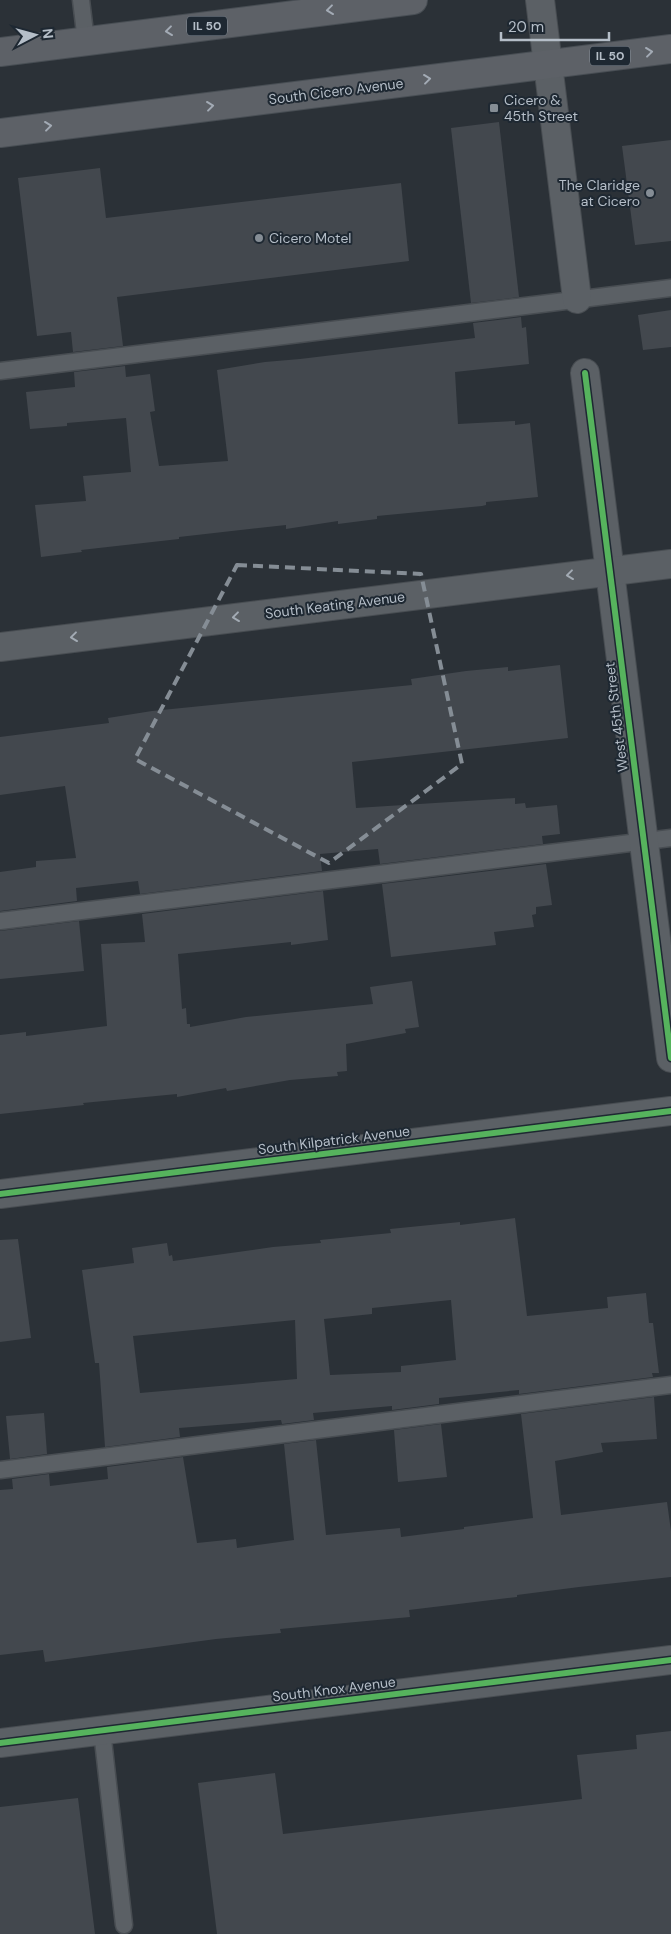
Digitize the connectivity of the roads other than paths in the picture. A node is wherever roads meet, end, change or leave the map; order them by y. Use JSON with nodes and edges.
{"nodes":[{"id":1,"x":81,"y":0,"type":"edge"},
{"id":2,"x":413,"y":0,"type":"edge"},
{"id":3,"x":540,"y":0,"type":"edge"},
{"id":4,"x":86,"y":41,"type":"junction"},
{"id":5,"x":671,"y":49,"type":"edge"},
{"id":6,"x":0,"y":52,"type":"edge"},
{"id":7,"x":548,"y":65,"type":"junction"},
{"id":8,"x":0,"y":132,"type":"edge"},
{"id":9,"x":671,"y":288,"type":"edge"},
{"id":10,"x":577,"y":299,"type":"junction"},
{"id":11,"x":0,"y":371,"type":"edge"},
{"id":12,"x":585,"y":372,"type":"dead end"},
{"id":13,"x":671,"y":564,"type":"edge"},
{"id":14,"x":611,"y":570,"type":"junction"},
{"id":15,"x":0,"y":647,"type":"edge"},
{"id":16,"x":671,"y":838,"type":"edge"},
{"id":17,"x":644,"y":842,"type":"junction"},
{"id":18,"x":0,"y":922,"type":"edge"},
{"id":19,"x":671,"y":1058,"type":"edge"},
{"id":20,"x":671,"y":1111,"type":"edge"},
{"id":21,"x":0,"y":1194,"type":"edge"},
{"id":22,"x":671,"y":1385,"type":"edge"},
{"id":23,"x":0,"y":1470,"type":"edge"},
{"id":24,"x":671,"y":1660,"type":"edge"},
{"id":25,"x":102,"y":1731,"type":"junction"},
{"id":26,"x":0,"y":1743,"type":"edge"},
{"id":27,"x":124,"y":1925,"type":"dead end"}],
"edges":[{"from":1,"to":4,"type":"lane"},
{"from":2,"to":4,"type":"main road","number":"IL 50","one_way":true},
{"from":3,"to":7,"type":"street"},
{"from":4,"to":6,"type":"main road","number":"IL 50"},
{"from":7,"to":5,"type":"main road","name":"South Cicero Avenue","number":"IL 50","one_way":true},
{"from":8,"to":7,"type":"main road","name":"South Cicero Avenue","number":"IL 50","one_way":true},
{"from":7,"to":10,"type":"street"},
{"from":9,"to":10,"type":"lane"},
{"from":10,"to":11,"type":"lane"},
{"from":12,"to":14,"type":"street","name":"West 45th Street"},
{"from":13,"to":14,"type":"street","name":"South Keating Avenue"},
{"from":14,"to":15,"type":"street","name":"South Keating Avenue","one_way":true},
{"from":14,"to":17,"type":"street","name":"West 45th Street"},
{"from":16,"to":17,"type":"lane"},
{"from":17,"to":18,"type":"lane"},
{"from":17,"to":19,"type":"street","name":"West 45th Street"},
{"from":20,"to":21,"type":"street","name":"South Kilpatrick Avenue"},
{"from":22,"to":23,"type":"lane"},
{"from":24,"to":25,"type":"street","name":"South Knox Avenue"},
{"from":25,"to":26,"type":"street","name":"South Knox Avenue"},
{"from":25,"to":27,"type":"lane"}]}
